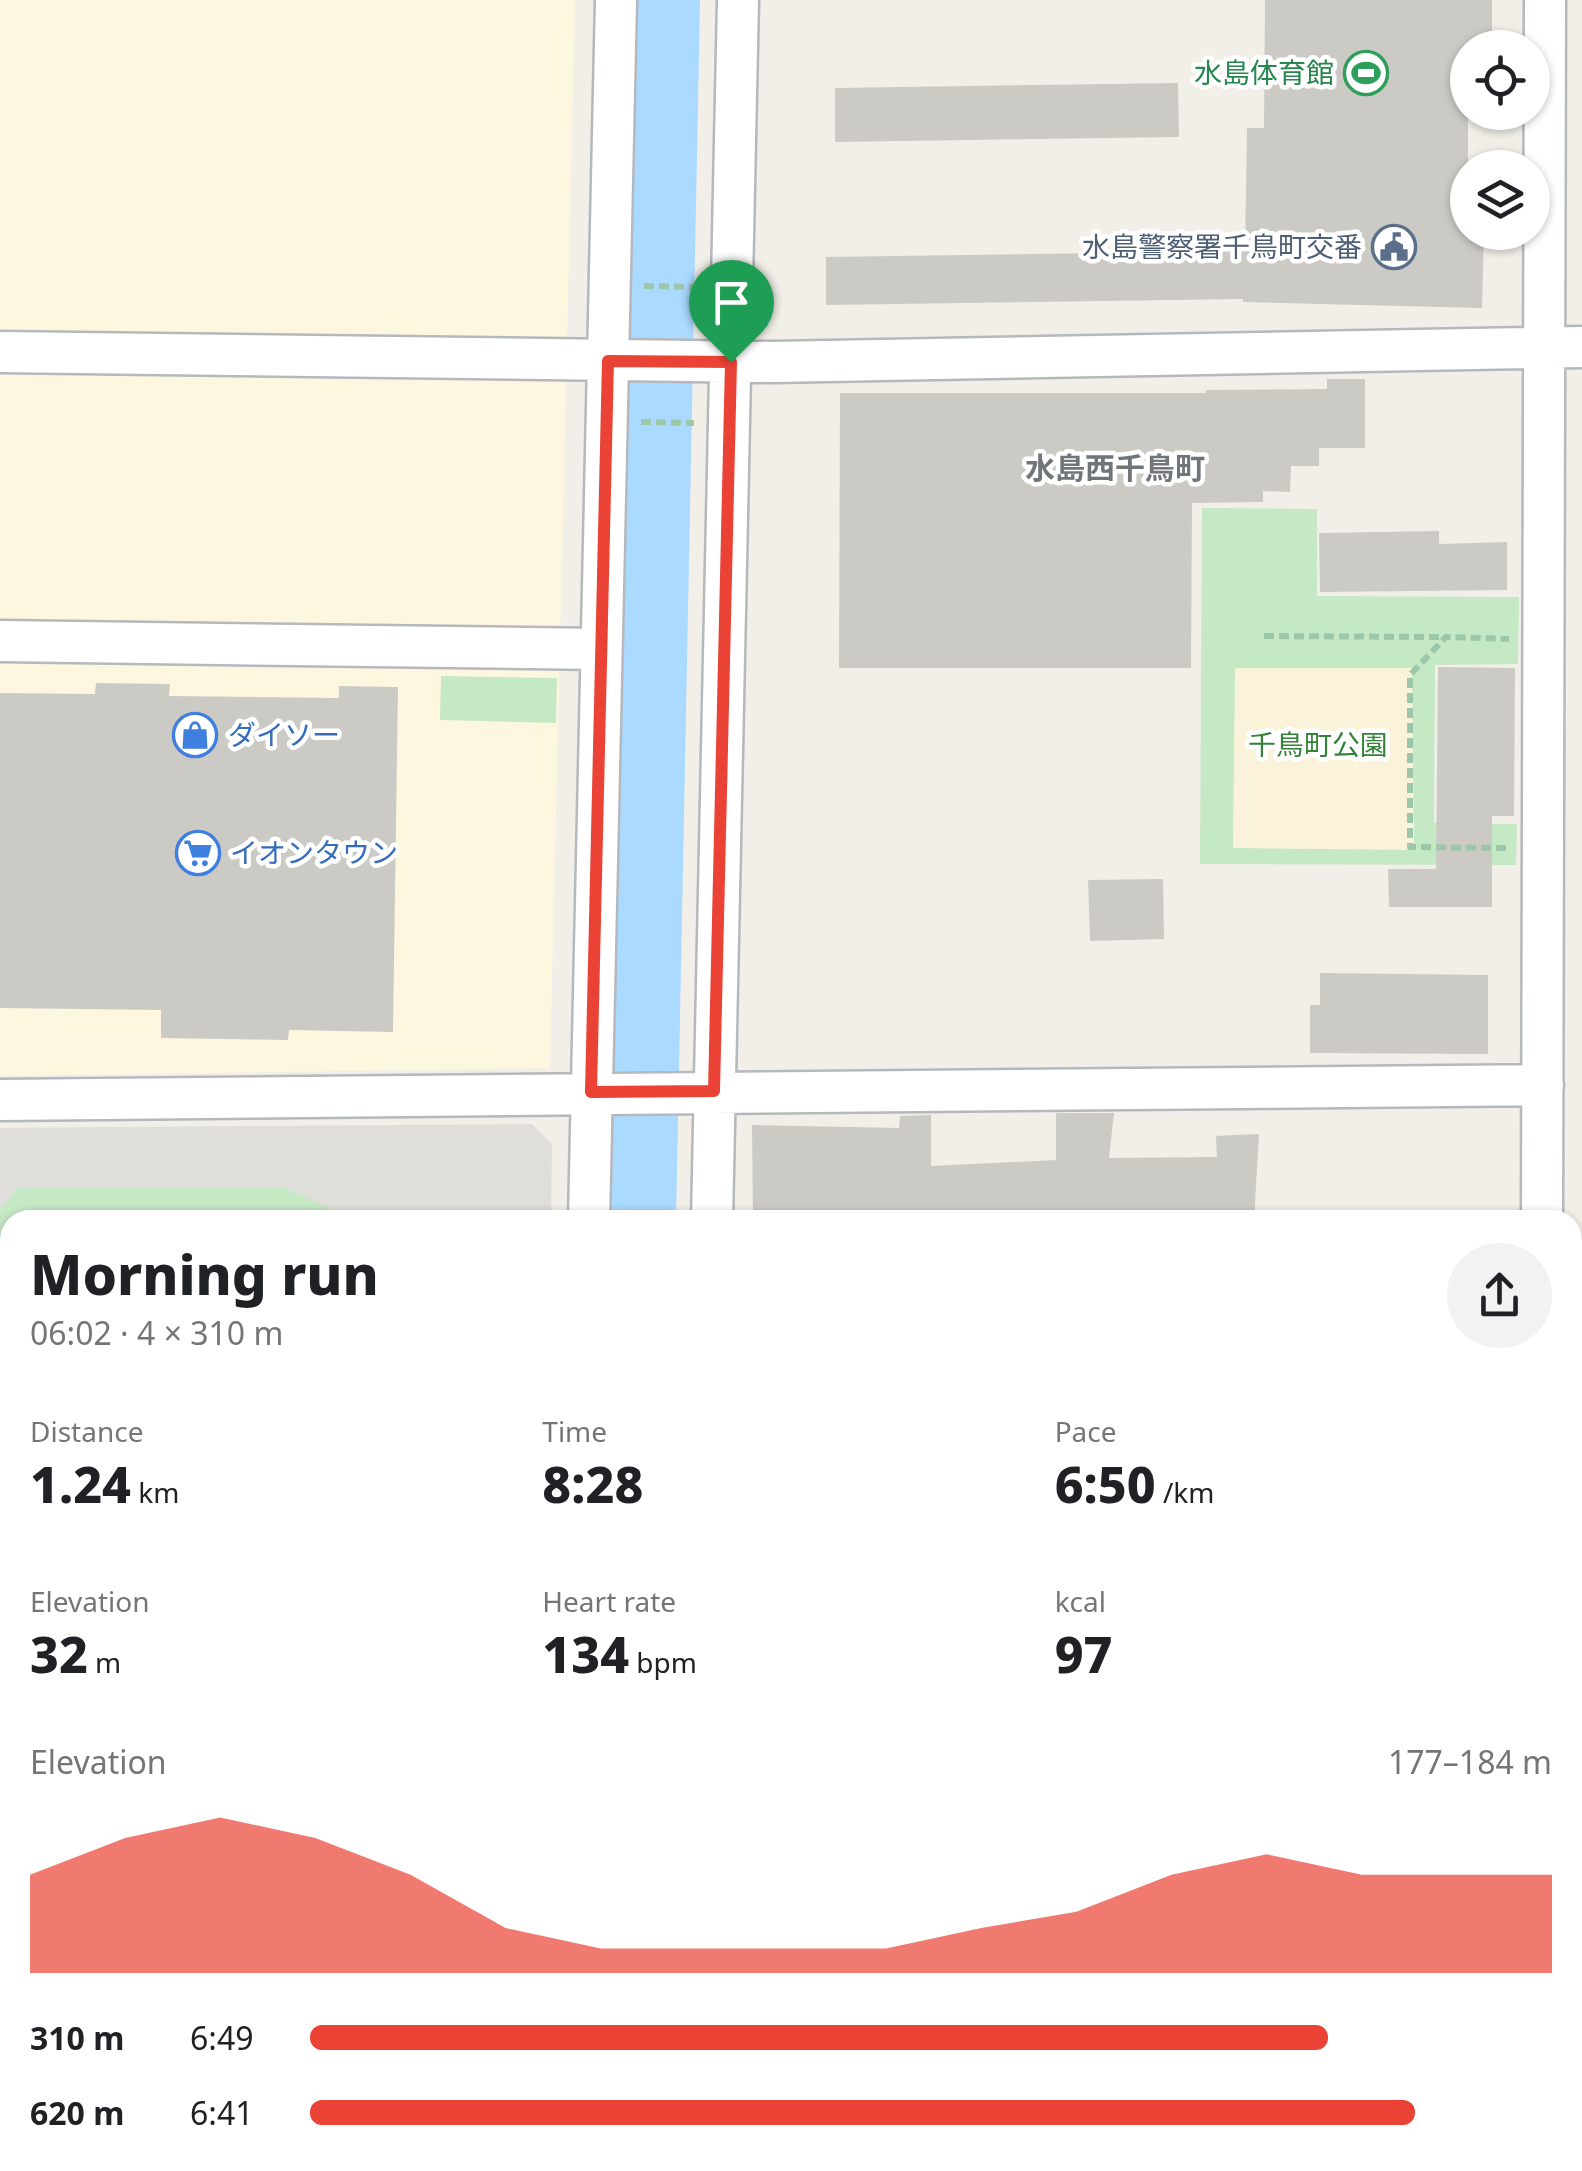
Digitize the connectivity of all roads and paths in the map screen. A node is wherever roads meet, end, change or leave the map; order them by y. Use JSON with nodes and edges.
{"nodes":[{"id":1,"x":616,"y":0,"type":"edge"},
{"id":2,"x":738,"y":0,"type":"edge"},
{"id":3,"x":1545,"y":0,"type":"edge"},
{"id":4,"x":642,"y":286,"type":"dead end"},
{"id":5,"x":700,"y":287,"type":"dead end"},
{"id":6,"x":1564,"y":347,"type":"edge"},
{"id":7,"x":0,"y":352,"type":"edge"},
{"id":8,"x":624,"y":361,"type":"junction"},
{"id":9,"x":714,"y":362,"type":"junction"},
{"id":10,"x":640,"y":422,"type":"dead end"},
{"id":11,"x":698,"y":424,"type":"dead end"},
{"id":12,"x":1264,"y":636,"type":"dead end"},
{"id":13,"x":1446,"y":637,"type":"junction"},
{"id":14,"x":1542,"y":640,"type":"junction"},
{"id":15,"x":0,"y":641,"type":"edge"},
{"id":16,"x":601,"y":650,"type":"junction"},
{"id":17,"x":1542,"y":848,"type":"junction"},
{"id":18,"x":1543,"y":1084,"type":"junction"},
{"id":19,"x":697,"y":1091,"type":"junction"},
{"id":20,"x":609,"y":1092,"type":"junction"},
{"id":21,"x":0,"y":1100,"type":"edge"},
{"id":22,"x":591,"y":1210,"type":"edge"},
{"id":23,"x":711,"y":1210,"type":"edge"},
{"id":24,"x":1542,"y":1210,"type":"edge"}],
"edges":[{"from":1,"to":8,"type":"street"},
{"from":2,"to":9,"type":"street"},
{"from":3,"to":6,"type":"street"},
{"from":4,"to":5,"type":"path"},
{"from":6,"to":9,"type":"street"},
{"from":6,"to":14,"type":"street"},
{"from":7,"to":8,"type":"street"},
{"from":8,"to":9,"type":"street"},
{"from":8,"to":16,"type":"street"},
{"from":9,"to":19,"type":"street"},
{"from":10,"to":11,"type":"path"},
{"from":12,"to":13,"type":"path"},
{"from":13,"to":14,"type":"path"},
{"from":13,"to":17,"type":"path"},
{"from":14,"to":17,"type":"street"},
{"from":15,"to":16,"type":"street"},
{"from":16,"to":20,"type":"street"},
{"from":17,"to":18,"type":"street"},
{"from":18,"to":19,"type":"street"},
{"from":18,"to":24,"type":"street"},
{"from":19,"to":20,"type":"street"},
{"from":19,"to":23,"type":"street"},
{"from":20,"to":21,"type":"street"},
{"from":20,"to":22,"type":"street"}]}
